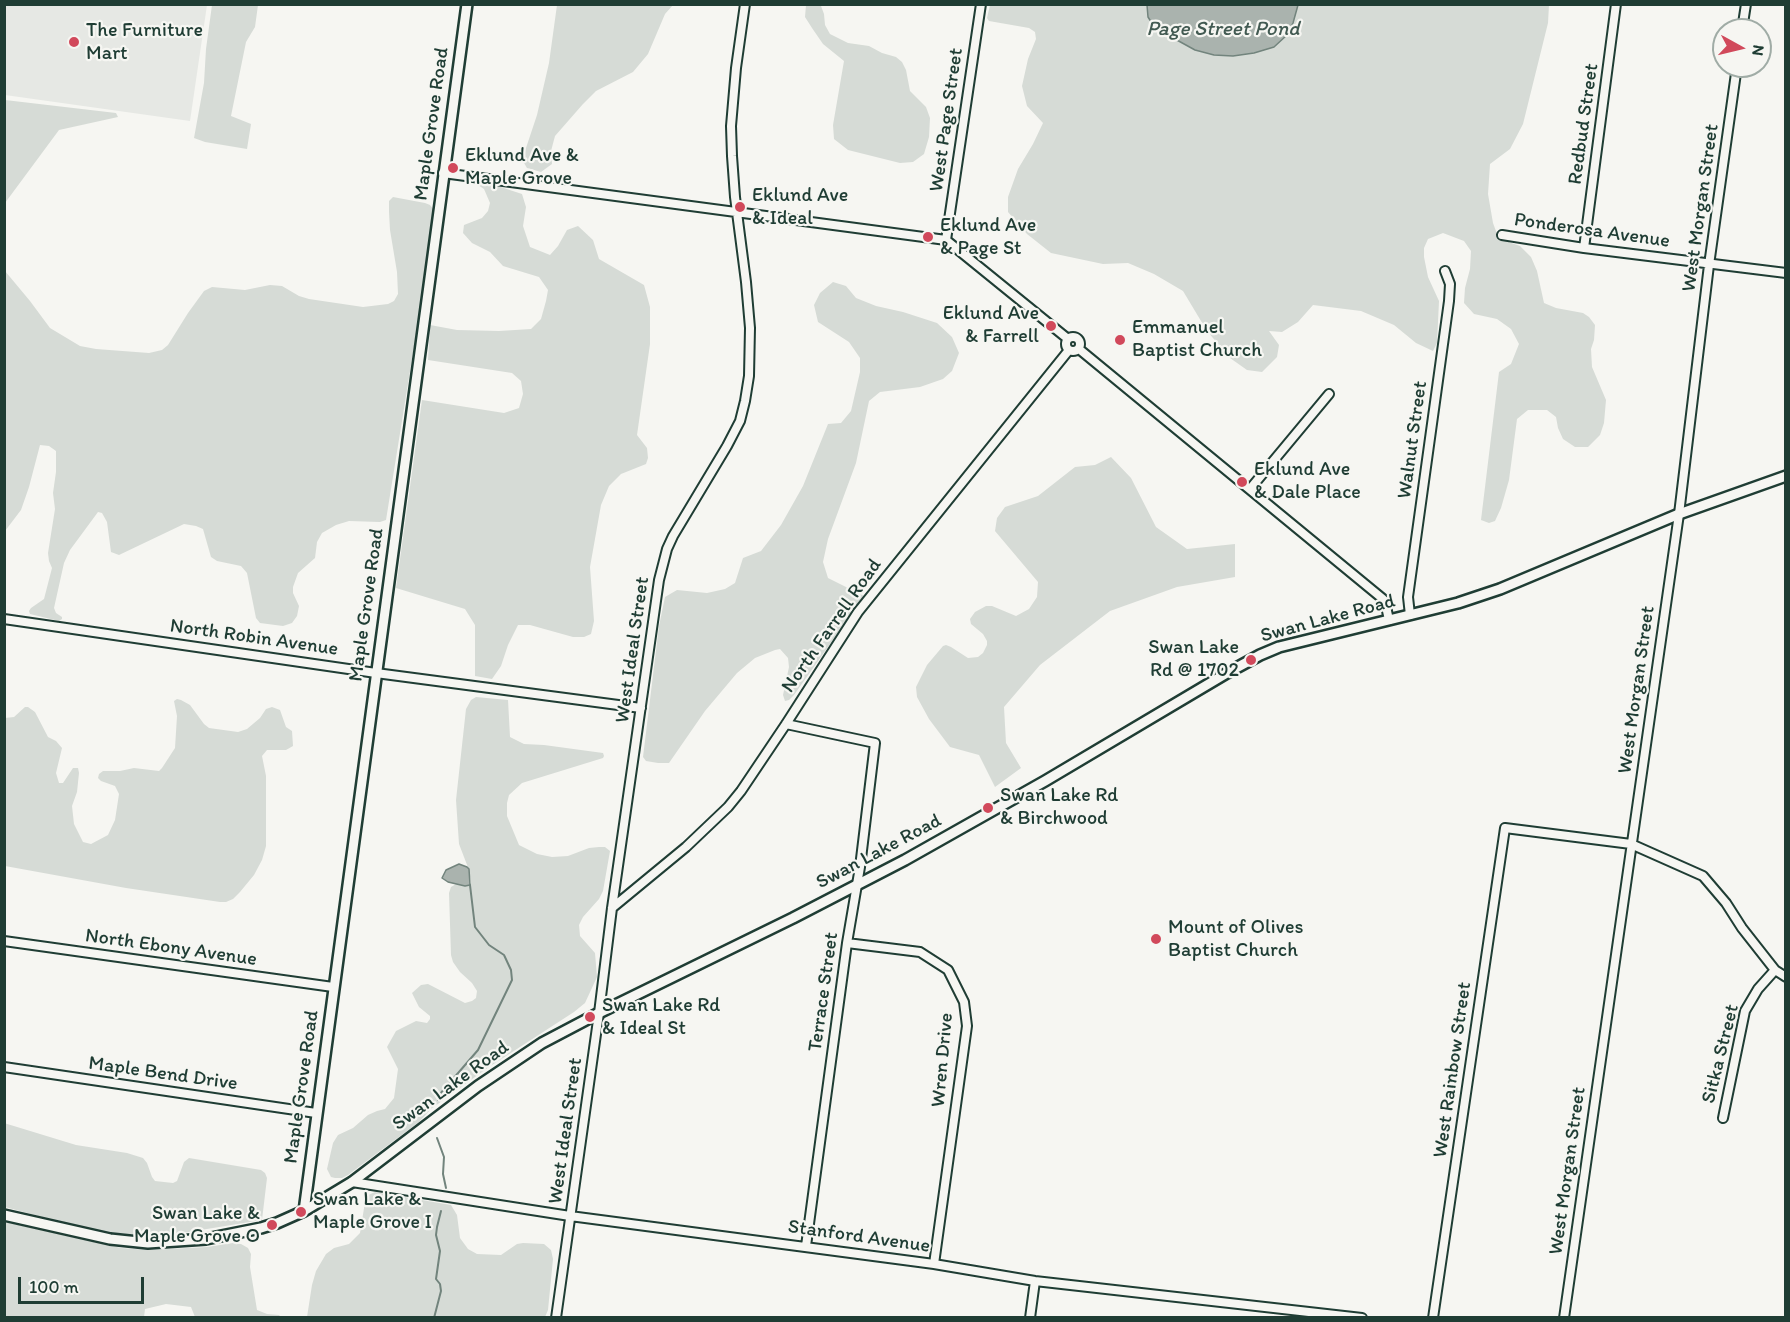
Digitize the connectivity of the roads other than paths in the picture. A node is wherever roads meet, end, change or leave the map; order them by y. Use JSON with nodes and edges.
{"nodes":[{"id":1,"x":467,"y":4,"type":"edge"},
{"id":2,"x":745,"y":4,"type":"edge"},
{"id":3,"x":981,"y":4,"type":"edge"},
{"id":4,"x":1616,"y":4,"type":"edge"},
{"id":5,"x":1735,"y":78,"type":"edge"},
{"id":6,"x":443,"y":173,"type":"junction"},
{"id":7,"x":737,"y":211,"type":"junction"},
{"id":8,"x":1502,"y":235,"type":"dead end"},
{"id":9,"x":946,"y":240,"type":"junction"},
{"id":10,"x":1584,"y":248,"type":"junction"},
{"id":11,"x":1709,"y":265,"type":"junction"},
{"id":12,"x":1445,"y":271,"type":"dead end"},
{"id":13,"x":1785,"y":273,"type":"edge"},
{"id":14,"x":1068,"y":339,"type":"junction"},
{"id":15,"x":1079,"y":349,"type":"junction"},
{"id":16,"x":1069,"y":350,"type":"junction"},
{"id":17,"x":1329,"y":394,"type":"dead end"},
{"id":18,"x":1785,"y":476,"type":"edge"},
{"id":19,"x":1250,"y":489,"type":"junction"},
{"id":20,"x":1679,"y":514,"type":"junction"},
{"id":21,"x":1410,"y":615,"type":"junction"},
{"id":22,"x":4,"y":619,"type":"edge"},
{"id":23,"x":1389,"y":620,"type":"junction"},
{"id":24,"x":376,"y":673,"type":"junction"},
{"id":25,"x":641,"y":708,"type":"junction"},
{"id":26,"x":786,"y":724,"type":"junction"},
{"id":27,"x":1631,"y":844,"type":"junction"},
{"id":28,"x":858,"y":885,"type":"junction"},
{"id":29,"x":612,"y":908,"type":"junction"},
{"id":30,"x":4,"y":941,"type":"edge"},
{"id":31,"x":847,"y":943,"type":"junction"},
{"id":32,"x":1774,"y":970,"type":"junction"},
{"id":33,"x":1785,"y":977,"type":"edge"},
{"id":34,"x":333,"y":987,"type":"junction"},
{"id":35,"x":599,"y":1013,"type":"junction"},
{"id":36,"x":4,"y":1067,"type":"edge"},
{"id":37,"x":316,"y":1113,"type":"junction"},
{"id":38,"x":1722,"y":1118,"type":"dead end"},
{"id":39,"x":352,"y":1182,"type":"junction"},
{"id":40,"x":304,"y":1211,"type":"junction"},
{"id":41,"x":4,"y":1215,"type":"edge"},
{"id":42,"x":570,"y":1216,"type":"junction"},
{"id":43,"x":806,"y":1246,"type":"junction"},
{"id":44,"x":934,"y":1264,"type":"junction"},
{"id":45,"x":1035,"y":1281,"type":"junction"},
{"id":46,"x":556,"y":1317,"type":"edge"},
{"id":47,"x":1030,"y":1317,"type":"edge"},
{"id":48,"x":1362,"y":1317,"type":"edge"},
{"id":49,"x":1433,"y":1317,"type":"edge"},
{"id":50,"x":1564,"y":1317,"type":"edge"}],
"edges":[{"from":1,"to":6,"type":"street","name":"Maple Grove Road"},
{"from":2,"to":7,"type":"street","name":"West Ideal Street"},
{"from":3,"to":9,"type":"street","name":"West Page Street"},
{"from":4,"to":10,"type":"street","name":"Redbud Street"},
{"from":5,"to":11,"type":"street","name":"West Morgan Street"},
{"from":6,"to":7,"type":"street"},
{"from":6,"to":24,"type":"street","name":"Maple Grove Road"},
{"from":7,"to":9,"type":"street"},
{"from":7,"to":25,"type":"street","name":"West Ideal Street"},
{"from":8,"to":10,"type":"street","name":"Ponderosa Avenue"},
{"from":9,"to":14,"type":"street"},
{"from":10,"to":11,"type":"street","name":"Ponderosa Avenue"},
{"from":11,"to":13,"type":"street","name":"Ponderosa Avenue"},
{"from":11,"to":20,"type":"street","name":"West Morgan Street"},
{"from":12,"to":21,"type":"street","name":"Walnut Street"},
{"from":14,"to":15,"type":"street"},
{"from":14,"to":16,"type":"street"},
{"from":15,"to":16,"type":"street"},
{"from":15,"to":19,"type":"street"},
{"from":16,"to":26,"type":"street","name":"North Farrell Road"},
{"from":17,"to":19,"type":"street"},
{"from":18,"to":20,"type":"street","name":"Swan Lake Road"},
{"from":19,"to":23,"type":"street"},
{"from":20,"to":21,"type":"street","name":"Swan Lake Road"},
{"from":20,"to":27,"type":"street","name":"West Morgan Street"},
{"from":21,"to":23,"type":"street","name":"Swan Lake Road"},
{"from":22,"to":24,"type":"street","name":"North Robin Avenue"},
{"from":23,"to":28,"type":"street","name":"Swan Lake Road"},
{"from":24,"to":25,"type":"street","name":"North Robin Avenue"},
{"from":24,"to":34,"type":"street","name":"Maple Grove Road"},
{"from":25,"to":29,"type":"street","name":"West Ideal Street"},
{"from":26,"to":28,"type":"street","name":"Terrace Street"},
{"from":26,"to":29,"type":"street","name":"North Farrell Road"},
{"from":27,"to":32,"type":"street"},
{"from":27,"to":49,"type":"street","name":"West Rainbow Street"},
{"from":27,"to":50,"type":"street","name":"West Morgan Street"},
{"from":28,"to":31,"type":"street","name":"Terrace Street"},
{"from":28,"to":35,"type":"street","name":"Swan Lake Road"},
{"from":29,"to":35,"type":"street","name":"West Ideal Street"},
{"from":30,"to":34,"type":"street","name":"North Ebony Avenue"},
{"from":31,"to":43,"type":"street","name":"Terrace Street"},
{"from":31,"to":44,"type":"street","name":"Wren Drive"},
{"from":32,"to":33,"type":"street"},
{"from":32,"to":38,"type":"street","name":"Sitka Street"},
{"from":34,"to":37,"type":"street","name":"Maple Grove Road"},
{"from":35,"to":39,"type":"street","name":"Swan Lake Road"},
{"from":35,"to":42,"type":"street","name":"West Ideal Street"},
{"from":36,"to":37,"type":"street","name":"Maple Bend Drive"},
{"from":37,"to":40,"type":"street","name":"Maple Grove Road"},
{"from":39,"to":40,"type":"street","name":"Swan Lake Road"},
{"from":39,"to":42,"type":"street","name":"Stanford Avenue"},
{"from":40,"to":41,"type":"street","name":"Swan Lake Road"},
{"from":42,"to":43,"type":"street","name":"Stanford Avenue"},
{"from":42,"to":46,"type":"street","name":"West Ideal Street"},
{"from":43,"to":44,"type":"street","name":"Stanford Avenue"},
{"from":44,"to":45,"type":"street","name":"Stanford Avenue"},
{"from":45,"to":47,"type":"street"},
{"from":45,"to":48,"type":"street","name":"Stanford Avenue"}]}
